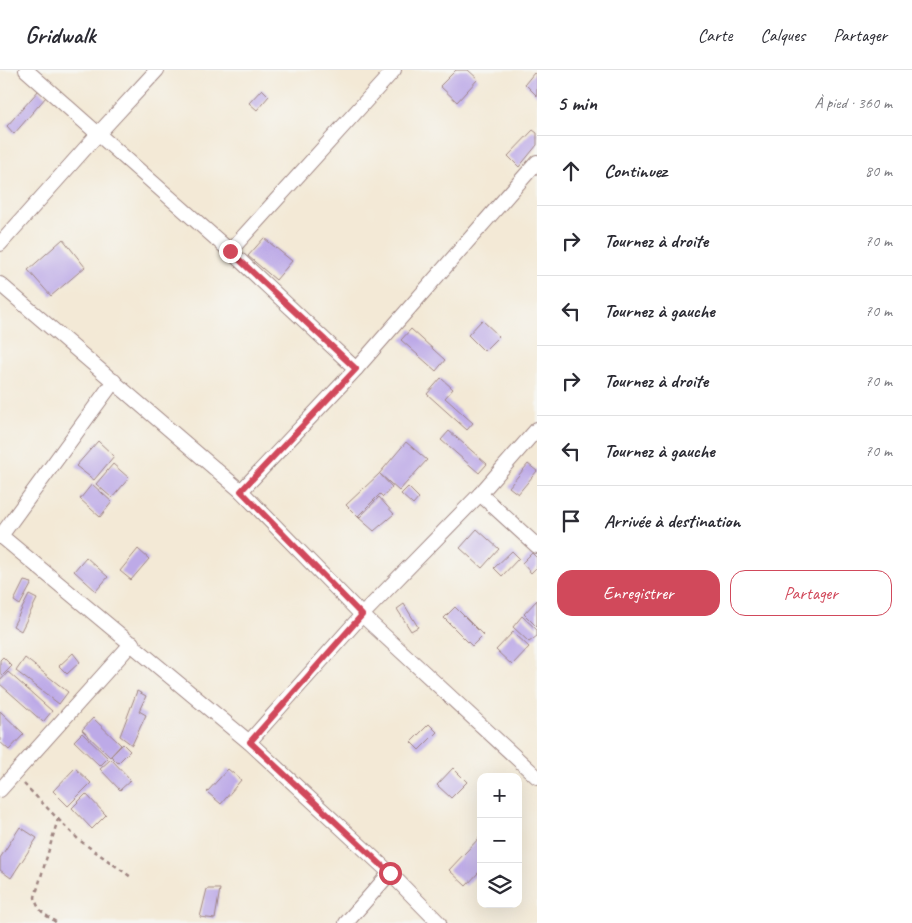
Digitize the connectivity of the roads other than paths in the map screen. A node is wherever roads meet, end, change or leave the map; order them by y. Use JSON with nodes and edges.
{"nodes":[{"id":1,"x":26,"y":70,"type":"edge"},
{"id":2,"x":157,"y":70,"type":"edge"},
{"id":3,"x":394,"y":70,"type":"edge"},
{"id":4,"x":98,"y":134,"type":"junction"},
{"id":5,"x":537,"y":162,"type":"edge"},
{"id":6,"x":0,"y":244,"type":"edge"},
{"id":7,"x":230,"y":251,"type":"junction"},
{"id":8,"x":0,"y":284,"type":"edge"},
{"id":9,"x":356,"y":369,"type":"junction"},
{"id":10,"x":114,"y":381,"type":"junction"},
{"id":11,"x":537,"y":429,"type":"edge"},
{"id":12,"x":241,"y":491,"type":"junction"},
{"id":13,"x":480,"y":494,"type":"junction"},
{"id":14,"x":0,"y":536,"type":"edge"},
{"id":15,"x":537,"y":546,"type":"edge"},
{"id":16,"x":362,"y":615,"type":"junction"},
{"id":17,"x":132,"y":643,"type":"junction"},
{"id":18,"x":250,"y":742,"type":"junction"},
{"id":19,"x":537,"y":776,"type":"edge"},
{"id":20,"x":0,"y":790,"type":"edge"},
{"id":21,"x":390,"y":873,"type":"junction"},
{"id":22,"x":346,"y":923,"type":"edge"},
{"id":23,"x":439,"y":923,"type":"edge"}],
"edges":[{"from":1,"to":4,"type":"street"},
{"from":2,"to":4,"type":"street"},
{"from":3,"to":7,"type":"street"},
{"from":4,"to":6,"type":"street"},
{"from":4,"to":7,"type":"street"},
{"from":5,"to":9,"type":"street"},
{"from":7,"to":9,"type":"street"},
{"from":8,"to":10,"type":"street"},
{"from":9,"to":12,"type":"street"},
{"from":10,"to":12,"type":"street"},
{"from":10,"to":14,"type":"street"},
{"from":11,"to":13,"type":"street"},
{"from":12,"to":16,"type":"street"},
{"from":13,"to":15,"type":"street"},
{"from":13,"to":16,"type":"street"},
{"from":14,"to":17,"type":"street"},
{"from":16,"to":18,"type":"street"},
{"from":16,"to":19,"type":"street"},
{"from":17,"to":18,"type":"street"},
{"from":17,"to":20,"type":"street"},
{"from":18,"to":21,"type":"street"},
{"from":21,"to":22,"type":"street"},
{"from":21,"to":23,"type":"street"}]}
